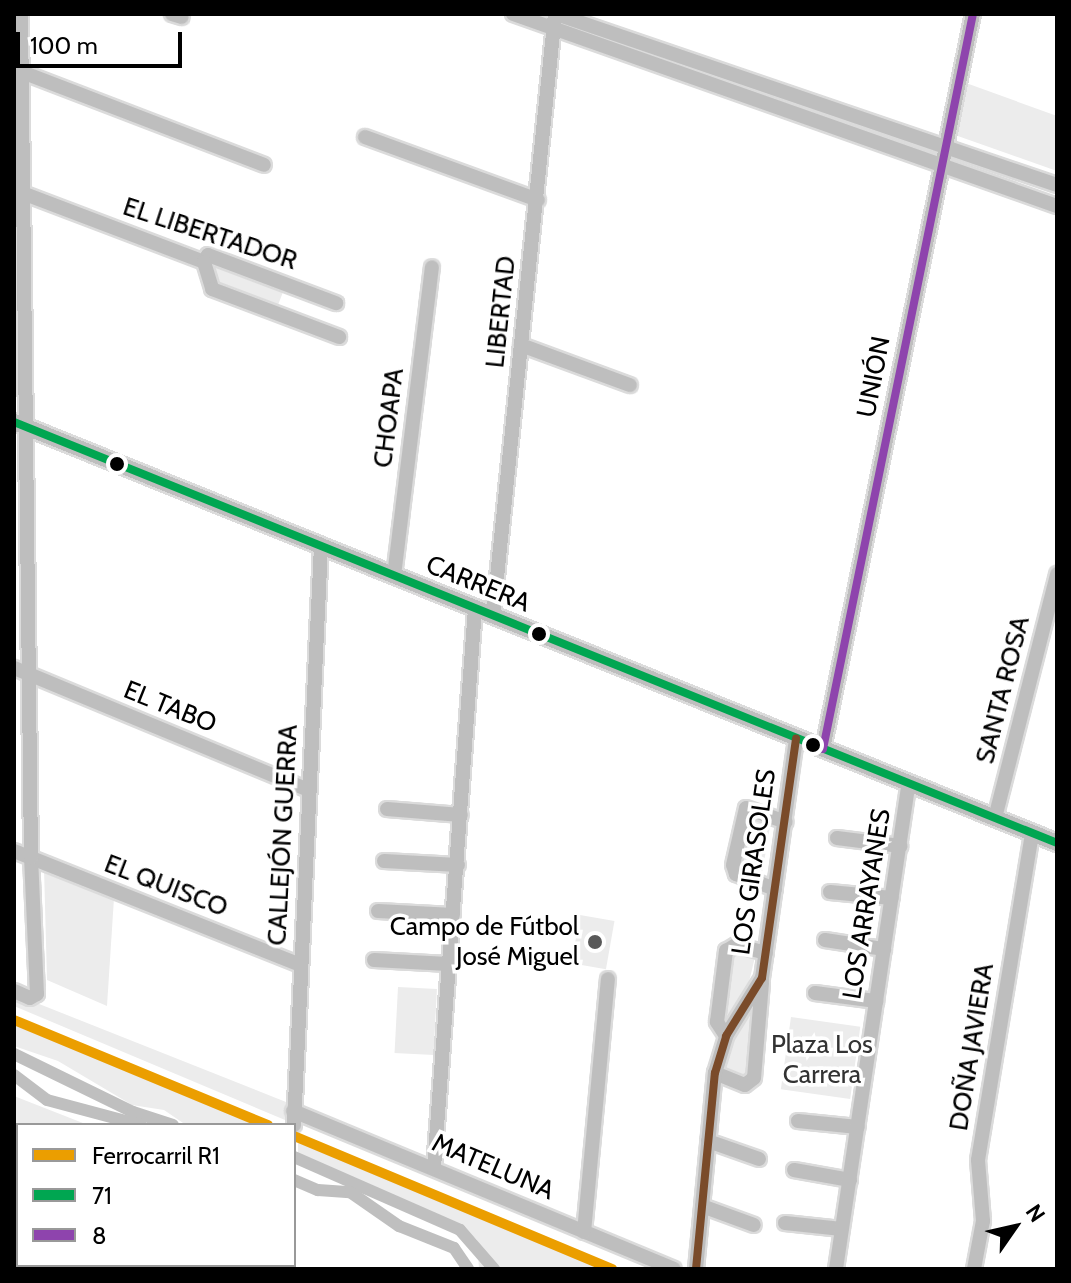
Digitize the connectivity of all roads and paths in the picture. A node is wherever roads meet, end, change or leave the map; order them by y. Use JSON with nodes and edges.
{"nodes":[{"id":1,"x":21,"y":14,"type":"edge"},
{"id":2,"x":513,"y":14,"type":"edge"},
{"id":3,"x":973,"y":14,"type":"edge"},
{"id":4,"x":555,"y":19,"type":"edge"},
{"id":5,"x":22,"y":72,"type":"junction"},
{"id":6,"x":19,"y":117,"type":"edge"},
{"id":7,"x":365,"y":137,"type":"dead end"},
{"id":8,"x":946,"y":147,"type":"junction"},
{"id":9,"x":264,"y":165,"type":"dead end"},
{"id":10,"x":942,"y":166,"type":"junction"},
{"id":11,"x":1057,"y":185,"type":"edge"},
{"id":12,"x":25,"y":194,"type":"junction"},
{"id":13,"x":538,"y":200,"type":"junction"},
{"id":14,"x":1057,"y":206,"type":"edge"},
{"id":15,"x":19,"y":229,"type":"edge"},
{"id":16,"x":204,"y":262,"type":"junction"},
{"id":17,"x":432,"y":267,"type":"dead end"},
{"id":18,"x":336,"y":303,"type":"dead end"},
{"id":19,"x":339,"y":337,"type":"dead end"},
{"id":20,"x":521,"y":345,"type":"junction"},
{"id":21,"x":630,"y":385,"type":"dead end"},
{"id":22,"x":20,"y":425,"type":"edge"},
{"id":23,"x":321,"y":546,"type":"junction"},
{"id":24,"x":1057,"y":574,"type":"edge"},
{"id":25,"x":394,"y":576,"type":"junction"},
{"id":26,"x":475,"y":609,"type":"junction"},
{"id":27,"x":493,"y":616,"type":"junction"},
{"id":28,"x":14,"y":668,"type":"edge"},
{"id":29,"x":30,"y":675,"type":"junction"},
{"id":30,"x":796,"y":738,"type":"junction"},
{"id":31,"x":823,"y":749,"type":"junction"},
{"id":32,"x":909,"y":783,"type":"junction"},
{"id":33,"x":308,"y":790,"type":"junction"},
{"id":34,"x":387,"y":809,"type":"dead end"},
{"id":35,"x":461,"y":815,"type":"junction"},
{"id":36,"x":995,"y":818,"type":"junction"},
{"id":37,"x":786,"y":822,"type":"junction"},
{"id":38,"x":1032,"y":833,"type":"junction"},
{"id":39,"x":837,"y":838,"type":"dead end"},
{"id":40,"x":1057,"y":843,"type":"edge"},
{"id":41,"x":900,"y":846,"type":"junction"},
{"id":42,"x":14,"y":851,"type":"edge"},
{"id":43,"x":31,"y":858,"type":"junction"},
{"id":44,"x":384,"y":861,"type":"dead end"},
{"id":45,"x":458,"y":865,"type":"junction"},
{"id":46,"x":775,"y":889,"type":"junction"},
{"id":47,"x":830,"y":892,"type":"dead end"},
{"id":48,"x":892,"y":898,"type":"junction"},
{"id":49,"x":378,"y":911,"type":"dead end"},
{"id":50,"x":453,"y":915,"type":"junction"},
{"id":51,"x":825,"y":940,"type":"dead end"},
{"id":52,"x":884,"y":949,"type":"junction"},
{"id":53,"x":766,"y":953,"type":"junction"},
{"id":54,"x":374,"y":960,"type":"dead end"},
{"id":55,"x":448,"y":964,"type":"junction"},
{"id":56,"x":301,"y":965,"type":"junction"},
{"id":57,"x":762,"y":978,"type":"junction"},
{"id":58,"x":608,"y":979,"type":"dead end"},
{"id":59,"x":14,"y":991,"type":"edge"},
{"id":60,"x":815,"y":993,"type":"dead end"},
{"id":61,"x":876,"y":1001,"type":"junction"},
{"id":62,"x":726,"y":1036,"type":"junction"},
{"id":63,"x":715,"y":1073,"type":"junction"},
{"id":64,"x":294,"y":1118,"type":"edge"},
{"id":65,"x":798,"y":1121,"type":"dead end"},
{"id":66,"x":858,"y":1127,"type":"junction"},
{"id":67,"x":708,"y":1141,"type":"junction"},
{"id":68,"x":759,"y":1159,"type":"dead end"},
{"id":69,"x":434,"y":1168,"type":"junction"},
{"id":70,"x":794,"y":1170,"type":"dead end"},
{"id":71,"x":850,"y":1180,"type":"junction"},
{"id":72,"x":702,"y":1206,"type":"junction"},
{"id":73,"x":785,"y":1223,"type":"dead end"},
{"id":74,"x":754,"y":1225,"type":"dead end"},
{"id":75,"x":842,"y":1229,"type":"junction"},
{"id":76,"x":584,"y":1232,"type":"junction"},
{"id":77,"x":674,"y":1269,"type":"edge"},
{"id":78,"x":696,"y":1269,"type":"edge"},
{"id":79,"x":836,"y":1269,"type":"edge"},
{"id":80,"x":974,"y":1269,"type":"edge"}],
"edges":[{"from":1,"to":5,"type":"street"},
{"from":2,"to":4,"type":"street"},
{"from":3,"to":8,"type":"street","name":"UNIÓN"},
{"from":4,"to":8,"type":"street"},
{"from":4,"to":10,"type":"street"},
{"from":4,"to":13,"type":"street","name":"LIBERTAD"},
{"from":5,"to":6,"type":"street"},
{"from":5,"to":9,"type":"street"},
{"from":6,"to":12,"type":"street"},
{"from":7,"to":13,"type":"street"},
{"from":8,"to":10,"type":"street","name":"UNIÓN"},
{"from":8,"to":11,"type":"street"},
{"from":10,"to":14,"type":"street"},
{"from":10,"to":31,"type":"street","name":"UNIÓN"},
{"from":12,"to":15,"type":"street"},
{"from":12,"to":16,"type":"street","name":"EL LIBERTADOR"},
{"from":13,"to":20,"type":"street","name":"LIBERTAD"},
{"from":15,"to":22,"type":"street"},
{"from":16,"to":18,"type":"street","name":"EL LIBERTADOR"},
{"from":16,"to":19,"type":"street"},
{"from":17,"to":25,"type":"street","name":"CHOAPA"},
{"from":20,"to":21,"type":"street"},
{"from":20,"to":27,"type":"street","name":"LIBERTAD"},
{"from":22,"to":23,"type":"main road","name":"CARRERA"},
{"from":22,"to":29,"type":"street"},
{"from":23,"to":25,"type":"main road","name":"CARRERA"},
{"from":23,"to":33,"type":"street","name":"CALLEJÓN GUERRA"},
{"from":24,"to":36,"type":"street","name":"SANTA ROSA"},
{"from":25,"to":26,"type":"main road","name":"CARRERA"},
{"from":26,"to":27,"type":"main road","name":"CARRERA"},
{"from":26,"to":35,"type":"street"},
{"from":27,"to":30,"type":"main road","name":"CARRERA"},
{"from":28,"to":29,"type":"street","name":"EL TABO"},
{"from":29,"to":33,"type":"street","name":"EL TABO"},
{"from":29,"to":43,"type":"street"},
{"from":30,"to":31,"type":"main road","name":"CARRERA"},
{"from":30,"to":37,"type":"street","name":"LOS GIRASOLES"},
{"from":31,"to":32,"type":"main road","name":"CARRERA"},
{"from":32,"to":36,"type":"main road","name":"CARRERA"},
{"from":32,"to":41,"type":"street","name":"LOS ARRAYANES"},
{"from":33,"to":56,"type":"street","name":"CALLEJÓN GUERRA"},
{"from":34,"to":35,"type":"street"},
{"from":35,"to":45,"type":"street"},
{"from":36,"to":38,"type":"main road","name":"CARRERA"},
{"from":37,"to":46,"type":"street","name":"LOS GIRASOLES"},
{"from":37,"to":46,"type":"street"},
{"from":38,"to":40,"type":"main road","name":"CARRERA"},
{"from":38,"to":80,"type":"street","name":"DOÑA JAVIERA"},
{"from":39,"to":41,"type":"street"},
{"from":41,"to":48,"type":"street","name":"LOS ARRAYANES"},
{"from":42,"to":43,"type":"street","name":"EL QUISCO"},
{"from":43,"to":56,"type":"street","name":"EL QUISCO"},
{"from":43,"to":59,"type":"street"},
{"from":44,"to":45,"type":"street"},
{"from":45,"to":50,"type":"street"},
{"from":46,"to":53,"type":"street","name":"LOS GIRASOLES"},
{"from":47,"to":48,"type":"street"},
{"from":48,"to":52,"type":"street","name":"LOS ARRAYANES"},
{"from":49,"to":50,"type":"street"},
{"from":50,"to":55,"type":"street"},
{"from":51,"to":52,"type":"street"},
{"from":52,"to":61,"type":"street","name":"LOS ARRAYANES"},
{"from":53,"to":57,"type":"street","name":"LOS GIRASOLES"},
{"from":53,"to":62,"type":"street"},
{"from":54,"to":55,"type":"street"},
{"from":55,"to":69,"type":"street"},
{"from":56,"to":64,"type":"street","name":"CALLEJÓN GUERRA"},
{"from":57,"to":62,"type":"street","name":"LOS GIRASOLES"},
{"from":57,"to":63,"type":"street"},
{"from":58,"to":76,"type":"street"},
{"from":60,"to":61,"type":"street"},
{"from":61,"to":66,"type":"street","name":"LOS ARRAYANES"},
{"from":62,"to":63,"type":"street","name":"LOS GIRASOLES"},
{"from":63,"to":67,"type":"street","name":"LOS GIRASOLES"},
{"from":64,"to":69,"type":"street","name":"MATELUNA"},
{"from":65,"to":66,"type":"street"},
{"from":66,"to":71,"type":"street","name":"LOS ARRAYANES"},
{"from":67,"to":68,"type":"street"},
{"from":67,"to":72,"type":"street","name":"LOS GIRASOLES"},
{"from":69,"to":76,"type":"street","name":"MATELUNA"},
{"from":70,"to":71,"type":"street"},
{"from":71,"to":75,"type":"street","name":"LOS ARRAYANES"},
{"from":72,"to":74,"type":"street"},
{"from":72,"to":78,"type":"street","name":"LOS GIRASOLES"},
{"from":73,"to":75,"type":"street"},
{"from":75,"to":79,"type":"street","name":"LOS ARRAYANES"},
{"from":76,"to":77,"type":"street","name":"MATELUNA"}]}
